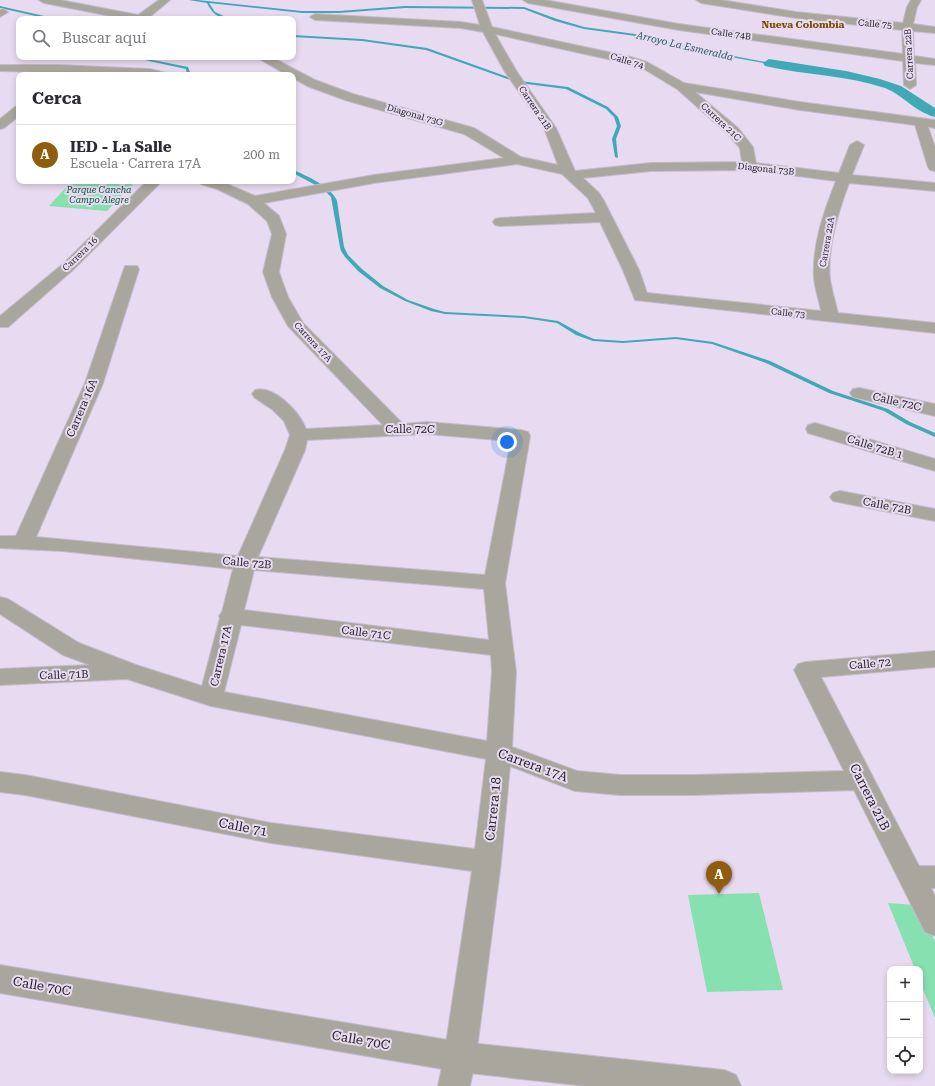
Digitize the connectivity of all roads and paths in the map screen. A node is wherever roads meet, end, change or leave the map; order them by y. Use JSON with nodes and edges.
{"nodes":[{"id":1,"x":44,"y":0,"type":"edge"},
{"id":2,"x":165,"y":0,"type":"edge"},
{"id":3,"x":528,"y":0,"type":"edge"},
{"id":4,"x":701,"y":0,"type":"edge"},
{"id":5,"x":916,"y":0,"type":"edge"},
{"id":6,"x":479,"y":4,"type":"edge"},
{"id":7,"x":748,"y":4,"type":"edge"},
{"id":8,"x":126,"y":16,"type":"edge"},
{"id":9,"x":145,"y":16,"type":"edge"},
{"id":10,"x":316,"y":16,"type":"dead end"},
{"id":11,"x":907,"y":27,"type":"junction"},
{"id":12,"x":487,"y":29,"type":"junction"},
{"id":13,"x":935,"y":30,"type":"edge"},
{"id":14,"x":908,"y":58,"type":"junction"},
{"id":15,"x":70,"y":60,"type":"edge"},
{"id":16,"x":268,"y":60,"type":"edge"},
{"id":17,"x":935,"y":62,"type":"edge"},
{"id":18,"x":0,"y":68,"type":"edge"},
{"id":19,"x":56,"y":71,"type":"edge"},
{"id":20,"x":150,"y":72,"type":"edge"},
{"id":21,"x":290,"y":72,"type":"edge"},
{"id":22,"x":296,"y":75,"type":"edge"},
{"id":23,"x":910,"y":85,"type":"dead end"},
{"id":24,"x":680,"y":86,"type":"junction"},
{"id":25,"x":16,"y":112,"type":"edge"},
{"id":26,"x":920,"y":122,"type":"junction"},
{"id":27,"x":935,"y":124,"type":"edge"},
{"id":28,"x":0,"y":125,"type":"edge"},
{"id":29,"x":857,"y":146,"type":"dead end"},
{"id":30,"x":517,"y":160,"type":"junction"},
{"id":31,"x":750,"y":166,"type":"junction"},
{"id":32,"x":935,"y":167,"type":"edge"},
{"id":33,"x":570,"y":173,"type":"junction"},
{"id":34,"x":844,"y":178,"type":"junction"},
{"id":35,"x":152,"y":184,"type":"edge"},
{"id":36,"x":216,"y":184,"type":"edge"},
{"id":37,"x":935,"y":187,"type":"edge"},
{"id":38,"x":253,"y":201,"type":"junction"},
{"id":39,"x":605,"y":217,"type":"junction"},
{"id":40,"x":500,"y":222,"type":"dead end"},
{"id":41,"x":131,"y":269,"type":"dead end"},
{"id":42,"x":641,"y":297,"type":"joint"},
{"id":43,"x":831,"y":318,"type":"junction"},
{"id":44,"x":2,"y":323,"type":"dead end"},
{"id":45,"x":935,"y":328,"type":"edge"},
{"id":46,"x":859,"y":393,"type":"dead end"},
{"id":47,"x":261,"y":394,"type":"dead end"},
{"id":48,"x":935,"y":410,"type":"edge"},
{"id":49,"x":397,"y":428,"type":"junction"},
{"id":50,"x":815,"y":429,"type":"dead end"},
{"id":51,"x":299,"y":435,"type":"junction"},
{"id":52,"x":521,"y":436,"type":"joint"},
{"id":53,"x":935,"y":465,"type":"edge"},
{"id":54,"x":840,"y":497,"type":"dead end"},
{"id":55,"x":935,"y":514,"type":"edge"},
{"id":56,"x":0,"y":542,"type":"edge"},
{"id":57,"x":23,"y":543,"type":"junction"},
{"id":58,"x":245,"y":563,"type":"junction"},
{"id":59,"x":494,"y":583,"type":"junction"},
{"id":60,"x":0,"y":604,"type":"edge"},
{"id":61,"x":230,"y":616,"type":"junction"},
{"id":62,"x":502,"y":649,"type":"junction"},
{"id":63,"x":935,"y":659,"type":"edge"},
{"id":64,"x":806,"y":670,"type":"joint"},
{"id":65,"x":128,"y":671,"type":"junction"},
{"id":66,"x":0,"y":677,"type":"edge"},
{"id":67,"x":211,"y":698,"type":"junction"},
{"id":68,"x":499,"y":752,"type":"junction"},
{"id":69,"x":861,"y":780,"type":"junction"},
{"id":70,"x":0,"y":782,"type":"edge"},
{"id":71,"x":487,"y":862,"type":"junction"},
{"id":72,"x":923,"y":877,"type":"edge"},
{"id":73,"x":935,"y":924,"type":"edge"},
{"id":74,"x":0,"y":979,"type":"edge"},
{"id":75,"x":457,"y":1071,"type":"edge"},
{"id":76,"x":724,"y":1086,"type":"edge"}],
"edges":[{"from":1,"to":8,"type":"street"},
{"from":2,"to":9,"type":"street"},
{"from":3,"to":14,"type":"street","name":"Calle 74B"},
{"from":4,"to":7,"type":"street","name":"Calle 75"},
{"from":5,"to":11,"type":"street","name":"Carrera 22B"},
{"from":6,"to":12,"type":"street","name":"Carrera 21B"},
{"from":7,"to":11,"type":"street","name":"Calle 75"},
{"from":10,"to":12,"type":"street","name":"Calle 74"},
{"from":11,"to":13,"type":"street","name":"Calle 75"},
{"from":11,"to":14,"type":"street","name":"Carrera 22B"},
{"from":12,"to":24,"type":"street","name":"Calle 74"},
{"from":12,"to":33,"type":"street","name":"Carrera 21B"},
{"from":14,"to":17,"type":"street","name":"Calle 74B"},
{"from":14,"to":23,"type":"street","name":"Carrera 22B"},
{"from":15,"to":19,"type":"street"},
{"from":16,"to":21,"type":"street","name":"Diagonal 73G"},
{"from":18,"to":19,"type":"street"},
{"from":19,"to":20,"type":"street"},
{"from":22,"to":30,"type":"street","name":"Diagonal 73G"},
{"from":24,"to":26,"type":"street","name":"Calle 74"},
{"from":24,"to":31,"type":"street","name":"Carrera 21C"},
{"from":25,"to":28,"type":"street"},
{"from":26,"to":27,"type":"street","name":"Calle 74"},
{"from":26,"to":32,"type":"street"},
{"from":29,"to":34,"type":"street","name":"Carrera 22A"},
{"from":30,"to":33,"type":"street","name":"Diagonal 73G"},
{"from":30,"to":38,"type":"street"},
{"from":31,"to":33,"type":"street","name":"Diagonal 73B"},
{"from":31,"to":34,"type":"street","name":"Diagonal 73B"},
{"from":33,"to":39,"type":"street","name":"Carrera 21B"},
{"from":34,"to":37,"type":"street","name":"Diagonal 73B"},
{"from":34,"to":43,"type":"street","name":"Carrera 22A"},
{"from":35,"to":44,"type":"street","name":"Carrera 16"},
{"from":36,"to":38,"type":"street","name":"Carrera 17A"},
{"from":38,"to":49,"type":"street","name":"Carrera 17A"},
{"from":39,"to":40,"type":"street"},
{"from":39,"to":42,"type":"street","name":"Carrera 21B"},
{"from":41,"to":57,"type":"street","name":"Carrera 16A"},
{"from":42,"to":43,"type":"street","name":"Calle 73"},
{"from":43,"to":45,"type":"street","name":"Calle 73"},
{"from":46,"to":48,"type":"street","name":"Calle 72C"},
{"from":47,"to":51,"type":"street"},
{"from":49,"to":51,"type":"street","name":"Calle 72C"},
{"from":49,"to":52,"type":"street","name":"Calle 72C"},
{"from":50,"to":53,"type":"street","name":"Calle 72B 1"},
{"from":51,"to":58,"type":"street","name":"Carrera 17A"},
{"from":52,"to":59,"type":"street","name":"Carrera 18"},
{"from":54,"to":55,"type":"street","name":"Calle 72B"},
{"from":56,"to":57,"type":"street","name":"Calle 72B"},
{"from":57,"to":58,"type":"street","name":"Calle 72B"},
{"from":58,"to":59,"type":"street","name":"Calle 72B"},
{"from":58,"to":61,"type":"street","name":"Carrera 17A"},
{"from":59,"to":62,"type":"street","name":"Carrera 18"},
{"from":60,"to":65,"type":"street","name":"Carrera 17A"},
{"from":61,"to":62,"type":"street","name":"Calle 71C"},
{"from":61,"to":67,"type":"street","name":"Carrera 17A"},
{"from":62,"to":68,"type":"street","name":"Carrera 18"},
{"from":63,"to":64,"type":"street","name":"Calle 72"},
{"from":64,"to":69,"type":"street","name":"Carrera 21B"},
{"from":65,"to":66,"type":"street","name":"Calle 71B"},
{"from":65,"to":67,"type":"street","name":"Carrera 17A"},
{"from":67,"to":68,"type":"street","name":"Carrera 17A"},
{"from":68,"to":69,"type":"street","name":"Carrera 17A"},
{"from":68,"to":71,"type":"street","name":"Carrera 18"},
{"from":69,"to":72,"type":"street","name":"Carrera 21B"},
{"from":70,"to":71,"type":"street","name":"Calle 71"},
{"from":71,"to":75,"type":"street","name":"Carrera 18"},
{"from":72,"to":73,"type":"street","name":"Carrera 21B"},
{"from":74,"to":75,"type":"street","name":"Calle 70C"},
{"from":75,"to":76,"type":"street","name":"Calle 70C"}]}
